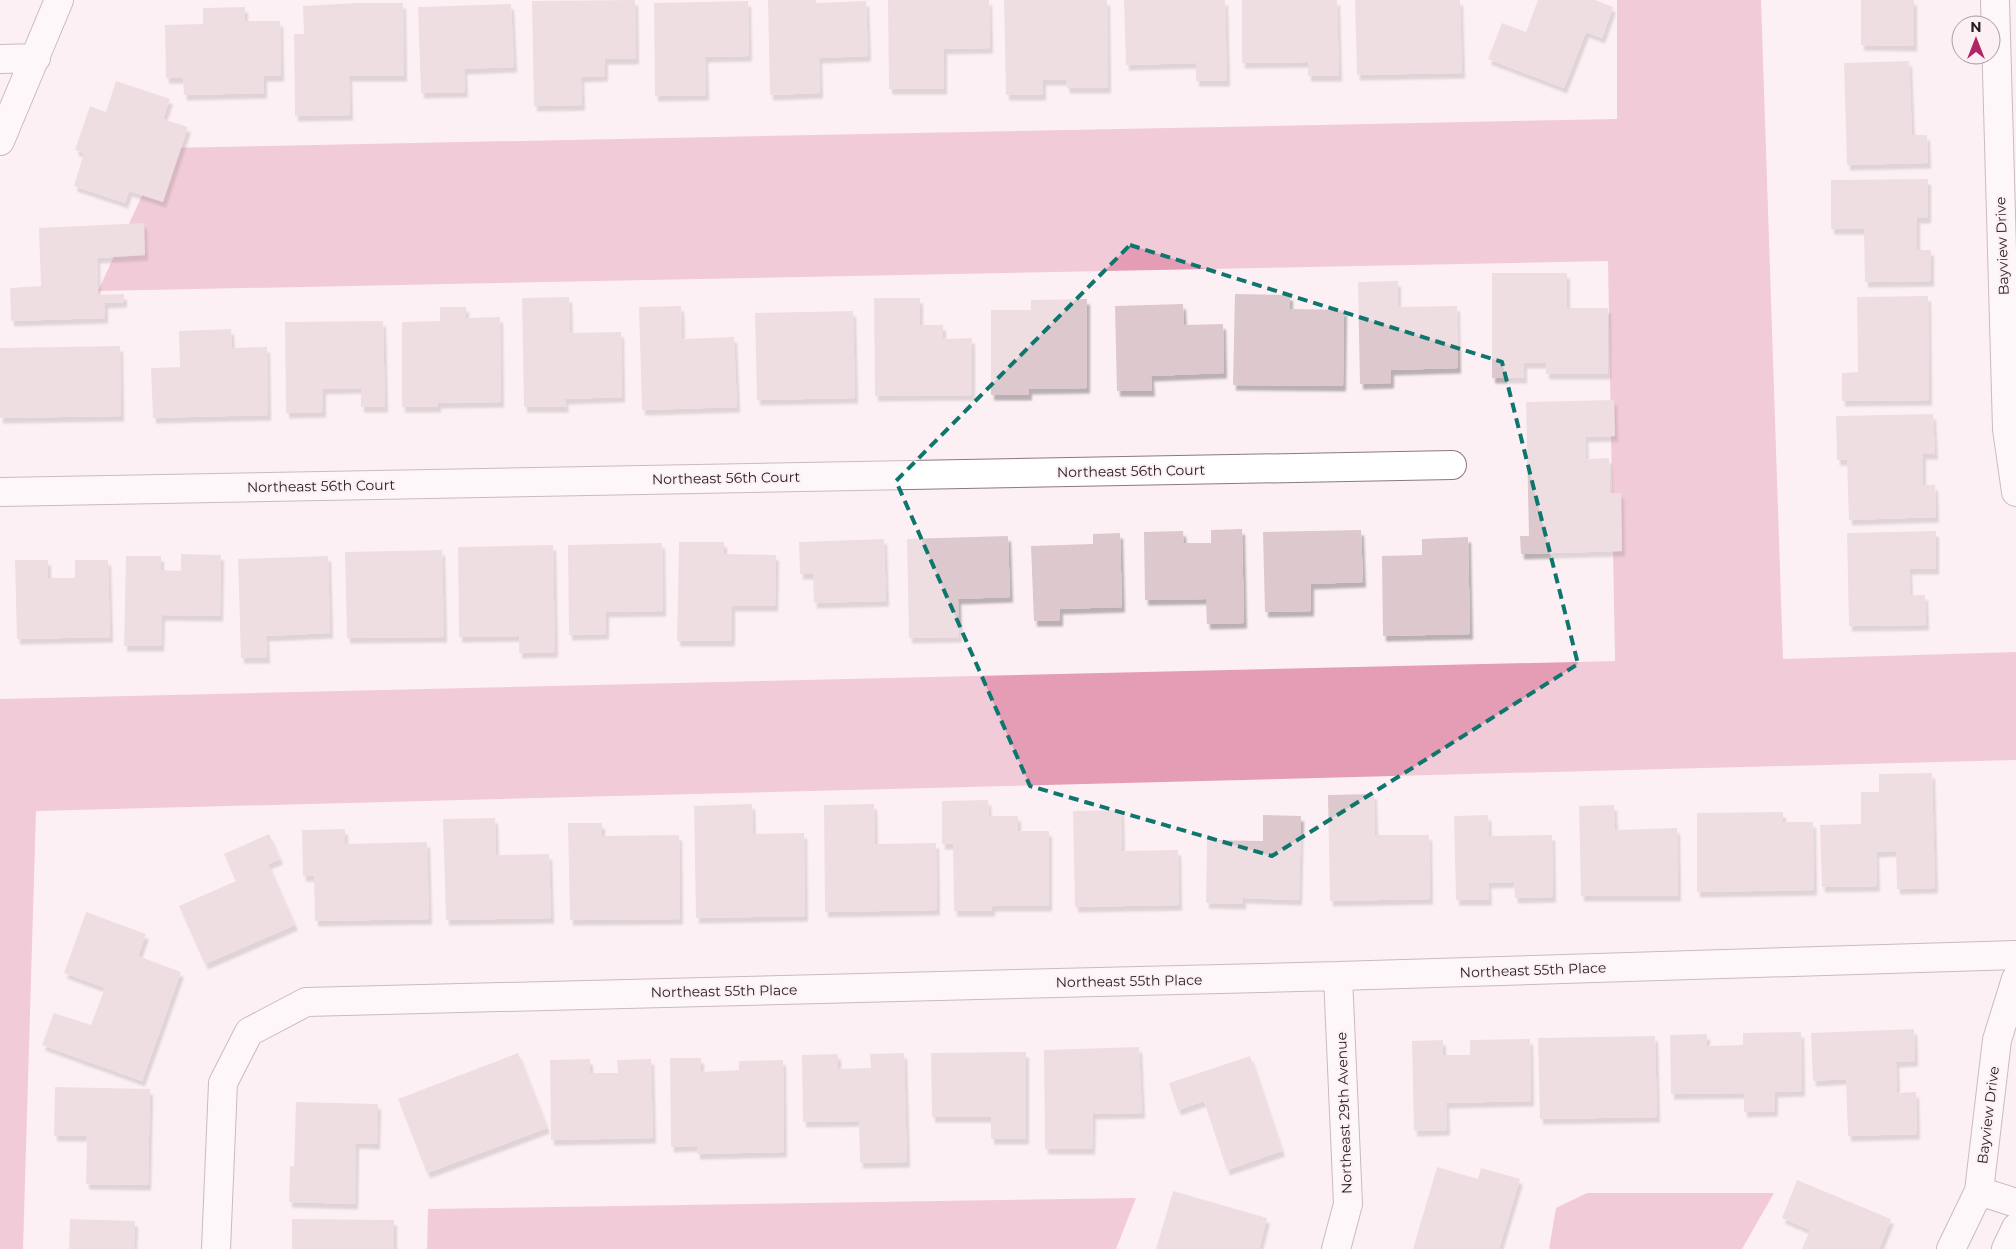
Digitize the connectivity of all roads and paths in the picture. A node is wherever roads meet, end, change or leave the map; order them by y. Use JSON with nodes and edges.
{"nodes":[{"id":1,"x":59,"y":0,"type":"edge"},
{"id":2,"x":1995,"y":0,"type":"edge"},
{"id":3,"x":36,"y":58,"type":"junction"},
{"id":4,"x":0,"y":59,"type":"edge"},
{"id":5,"x":0,"y":141,"type":"edge"},
{"id":6,"x":2008,"y":166,"type":"edge"},
{"id":7,"x":2011,"y":428,"type":"edge"},
{"id":8,"x":1452,"y":465,"type":"dead end"},
{"id":9,"x":0,"y":492,"type":"edge"},
{"id":10,"x":2016,"y":492,"type":"edge"},
{"id":11,"x":2016,"y":955,"type":"edge"},
{"id":12,"x":1338,"y":976,"type":"junction"},
{"id":13,"x":2016,"y":979,"type":"edge"},
{"id":14,"x":1978,"y":1190,"type":"junction"},
{"id":15,"x":2016,"y":1203,"type":"edge"},
{"id":16,"x":2016,"y":1228,"type":"edge"},
{"id":17,"x":216,"y":1249,"type":"edge"},
{"id":18,"x":1336,"y":1249,"type":"edge"},
{"id":19,"x":1951,"y":1249,"type":"edge"},
{"id":20,"x":2006,"y":1249,"type":"edge"}],
"edges":[{"from":1,"to":3,"type":"street"},
{"from":2,"to":6,"type":"street","name":"Bayview Drive"},
{"from":3,"to":4,"type":"street"},
{"from":3,"to":5,"type":"street"},
{"from":6,"to":7,"type":"street","name":"Bayview Drive"},
{"from":7,"to":10,"type":"street","name":"Bayview Drive"},
{"from":8,"to":9,"type":"street","name":"Northeast 56th Court"},
{"from":11,"to":12,"type":"street","name":"Northeast 55th Place"},
{"from":12,"to":17,"type":"street","name":"Northeast 55th Place"},
{"from":12,"to":18,"type":"street","name":"Northeast 29th Avenue"},
{"from":13,"to":14,"type":"street","name":"Bayview Drive"},
{"from":14,"to":15,"type":"street"},
{"from":14,"to":19,"type":"street","name":"Bayview Drive"},
{"from":16,"to":20,"type":"street"}]}
